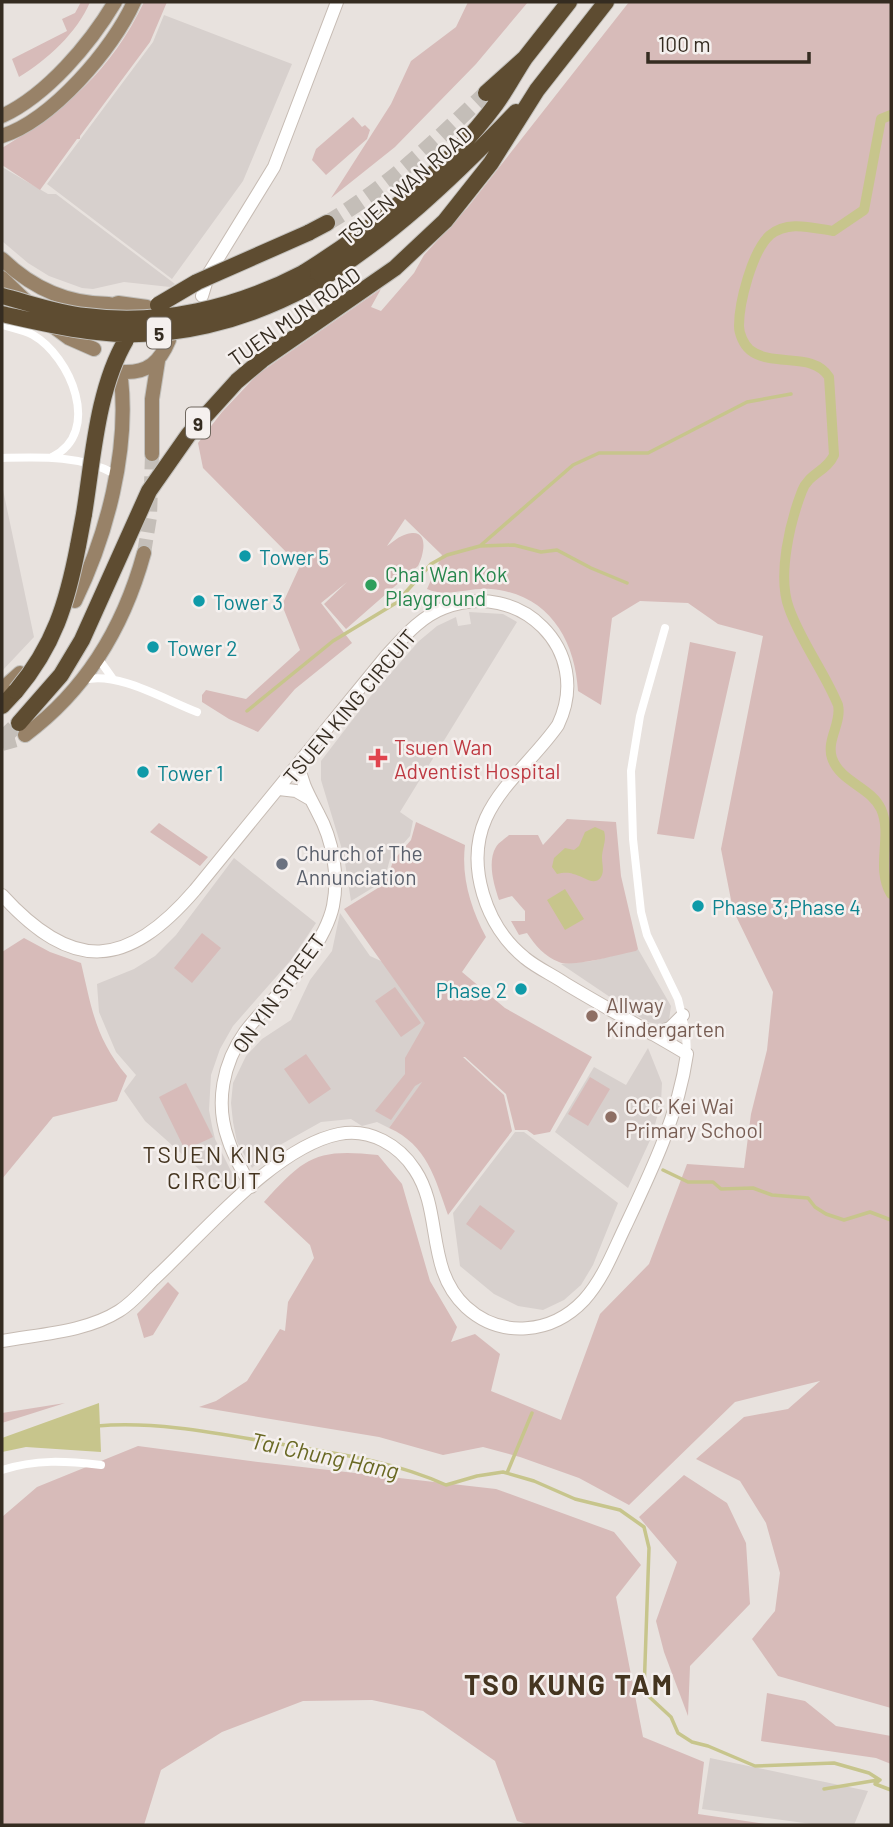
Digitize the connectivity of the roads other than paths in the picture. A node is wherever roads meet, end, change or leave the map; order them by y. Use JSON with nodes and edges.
{"nodes":[{"id":1,"x":116,"y":2,"type":"edge"},
{"id":2,"x":134,"y":2,"type":"edge"},
{"id":3,"x":337,"y":2,"type":"edge"},
{"id":4,"x":569,"y":2,"type":"edge"},
{"id":5,"x":606,"y":2,"type":"edge"},
{"id":6,"x":525,"y":58,"type":"junction"},
{"id":7,"x":537,"y":90,"type":"junction"},
{"id":8,"x":486,"y":93,"type":"tunnel mouth"},
{"id":9,"x":2,"y":116,"type":"edge"},
{"id":10,"x":4,"y":136,"type":"edge"},
{"id":11,"x":327,"y":223,"type":"tunnel mouth"},
{"id":12,"x":2,"y":259,"type":"edge"},
{"id":13,"x":2,"y":278,"type":"edge"},
{"id":14,"x":306,"y":280,"type":"junction"},
{"id":15,"x":2,"y":296,"type":"edge"},
{"id":16,"x":202,"y":296,"type":"dead end"},
{"id":17,"x":109,"y":304,"type":"junction"},
{"id":18,"x":154,"y":310,"type":"junction"},
{"id":19,"x":2,"y":314,"type":"edge"},
{"id":20,"x":2,"y":325,"type":"edge"},
{"id":21,"x":126,"y":340,"type":"dead end"},
{"id":22,"x":94,"y":349,"type":"junction"},
{"id":23,"x":158,"y":361,"type":"junction"},
{"id":24,"x":108,"y":362,"type":"dead end"},
{"id":25,"x":152,"y":454,"type":"tunnel mouth"},
{"id":26,"x":52,"y":457,"type":"junction"},
{"id":27,"x":2,"y":458,"type":"edge"},
{"id":28,"x":115,"y":474,"type":"junction"},
{"id":29,"x":144,"y":553,"type":"tunnel mouth"},
{"id":30,"x":75,"y":601,"type":"dead end"},
{"id":31,"x":665,"y":628,"type":"dead end"},
{"id":32,"x":98,"y":658,"type":"junction"},
{"id":33,"x":20,"y":673,"type":"dead end"},
{"id":34,"x":113,"y":679,"type":"junction"},
{"id":35,"x":82,"y":681,"type":"junction"},
{"id":36,"x":2,"y":688,"type":"edge"},
{"id":37,"x":2,"y":706,"type":"edge"},
{"id":38,"x":197,"y":712,"type":"dead end"},
{"id":39,"x":22,"y":729,"type":"joint"},
{"id":40,"x":299,"y":764,"type":"junction"},
{"id":41,"x":279,"y":789,"type":"junction"},
{"id":42,"x":310,"y":799,"type":"junction"},
{"id":43,"x":2,"y":895,"type":"edge"},
{"id":44,"x":683,"y":1015,"type":"junction"},
{"id":45,"x":652,"y":1034,"type":"junction"},
{"id":46,"x":687,"y":1054,"type":"junction"},
{"id":47,"x":251,"y":1187,"type":"junction"},
{"id":48,"x":2,"y":1341,"type":"edge"},
{"id":49,"x":101,"y":1465,"type":"dead end"},
{"id":50,"x":2,"y":1470,"type":"edge"}],
"edges":[{"from":1,"to":9,"type":"main road"},
{"from":2,"to":10,"type":"main road"},
{"from":3,"to":16,"type":"street"},
{"from":4,"to":6,"type":"highway"},
{"from":5,"to":7,"type":"highway","name":"TUEN MUN ROAD","number":"9"},
{"from":6,"to":8,"type":"highway"},
{"from":6,"to":14,"type":"highway","name":"TSUEN WAN ROAD","number":"5"},
{"from":7,"to":14,"type":"highway","name":"TSUEN WAN ROAD","number":"5"},
{"from":7,"to":39,"type":"highway","name":"TUEN MUN ROAD","number":"9"},
{"from":11,"to":18,"type":"highway","bridge":true},
{"from":12,"to":17,"type":"main road"},
{"from":13,"to":22,"type":"main road"},
{"from":14,"to":15,"type":"highway","name":"TSUEN WAN ROAD","number":"5","bridge":true},
{"from":14,"to":19,"type":"highway","name":"TSUEN WAN ROAD","number":"5","bridge":true},
{"from":17,"to":18,"type":"main road"},
{"from":17,"to":22,"type":"main road"},
{"from":18,"to":23,"type":"main road"},
{"from":20,"to":26,"type":"street"},
{"from":21,"to":37,"type":"highway","bridge":true},
{"from":22,"to":24,"type":"main road"},
{"from":23,"to":25,"type":"main road"},
{"from":23,"to":28,"type":"main road"},
{"from":26,"to":27,"type":"street"},
{"from":26,"to":28,"type":"street"},
{"from":28,"to":30,"type":"main road"},
{"from":29,"to":32,"type":"main road"},
{"from":31,"to":44,"type":"street"},
{"from":32,"to":34,"type":"street"},
{"from":32,"to":35,"type":"main road"},
{"from":33,"to":36,"type":"main road"},
{"from":34,"to":35,"type":"street"},
{"from":34,"to":38,"type":"street"},
{"from":35,"to":39,"type":"main road"},
{"from":40,"to":41,"type":"street","name":"TSUEN KING CIRCUIT"},
{"from":40,"to":42,"type":"street","name":"ON YIN STREET"},
{"from":40,"to":45,"type":"street","name":"TSUEN KING CIRCUIT"},
{"from":41,"to":42,"type":"street"},
{"from":41,"to":43,"type":"street","name":"TSUEN KING CIRCUIT"},
{"from":42,"to":47,"type":"street","name":"ON YIN STREET"},
{"from":44,"to":45,"type":"street"},
{"from":44,"to":46,"type":"street"},
{"from":45,"to":46,"type":"street","name":"TSUEN KING CIRCUIT"},
{"from":46,"to":47,"type":"street"},
{"from":47,"to":48,"type":"street"},
{"from":49,"to":50,"type":"street"}]}
